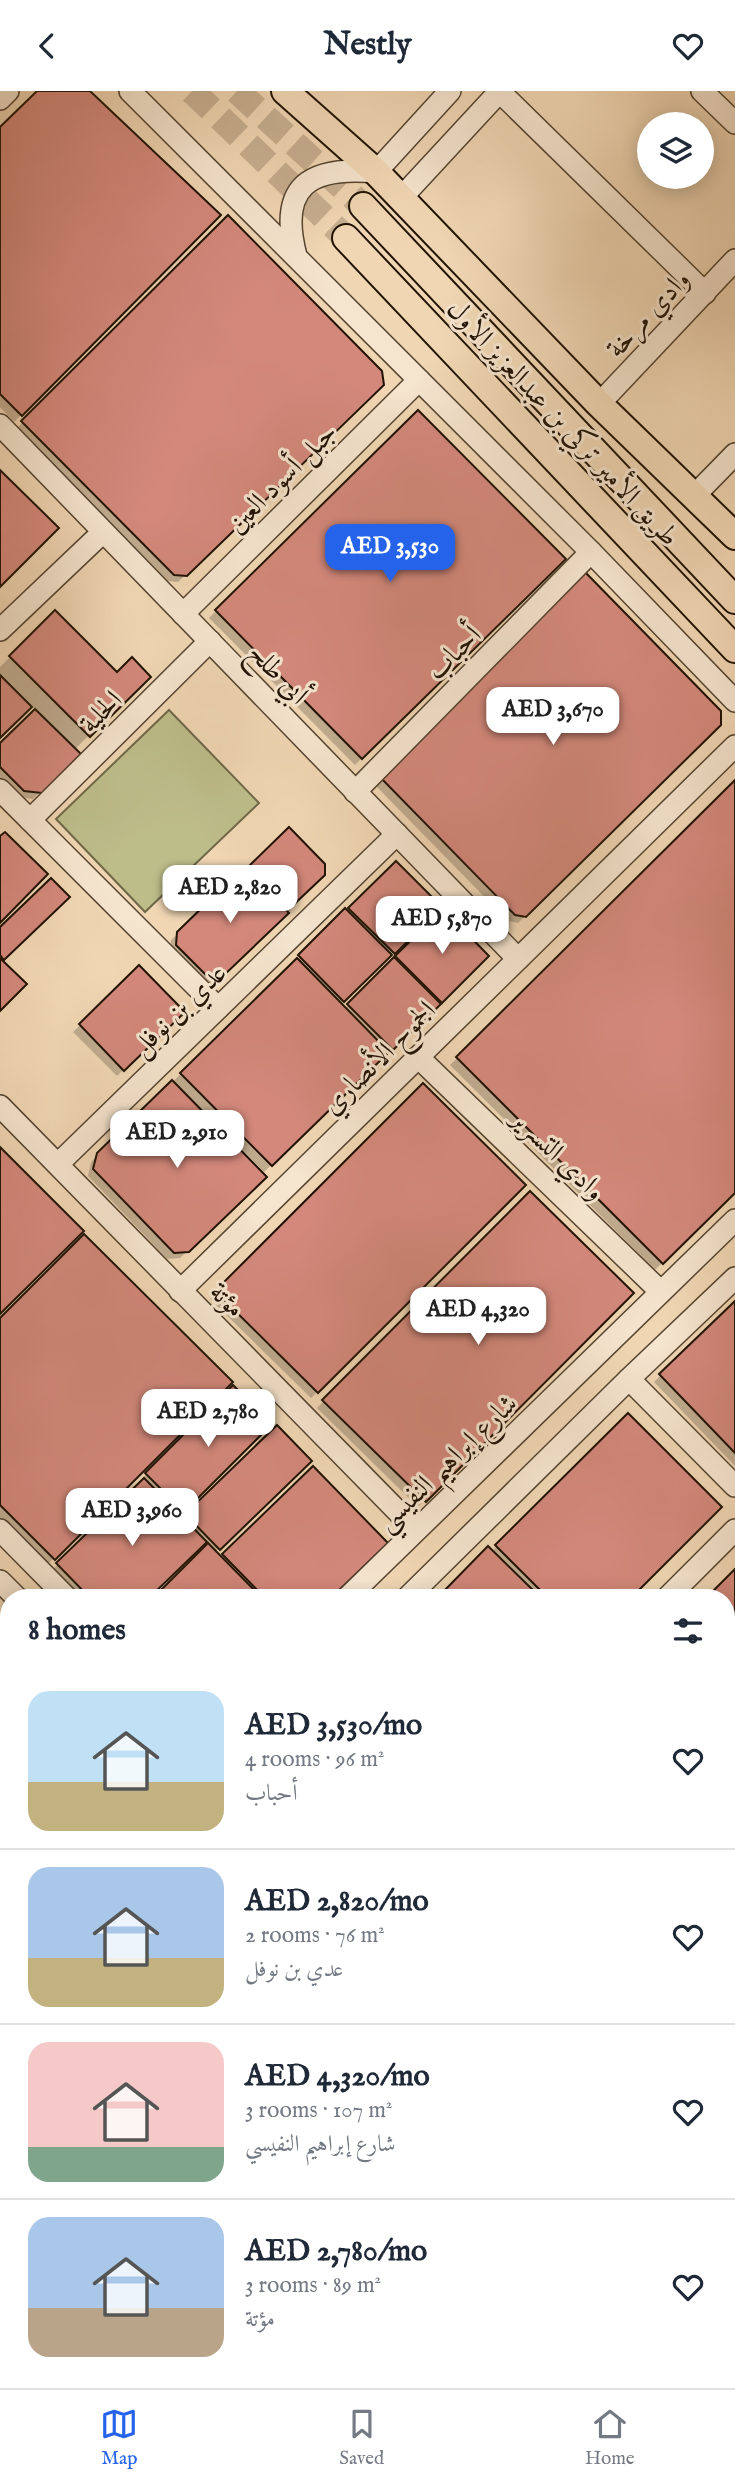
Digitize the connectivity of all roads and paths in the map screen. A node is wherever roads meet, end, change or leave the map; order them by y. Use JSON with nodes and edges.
{"nodes":[{"id":1,"x":8,"y":91,"type":"edge"},
{"id":2,"x":130,"y":91,"type":"edge"},
{"id":3,"x":285,"y":91,"type":"edge"},
{"id":4,"x":450,"y":91,"type":"edge"},
{"id":5,"x":500,"y":91,"type":"edge"},
{"id":6,"x":712,"y":94,"type":"edge"},
{"id":7,"x":0,"y":99,"type":"edge"},
{"id":8,"x":735,"y":123,"type":"edge"},
{"id":9,"x":376,"y":172,"type":"junction"},
{"id":10,"x":401,"y":198,"type":"junction"},
{"id":11,"x":363,"y":206,"type":"tunnel mouth"},
{"id":12,"x":346,"y":238,"type":"tunnel mouth"},
{"id":13,"x":297,"y":257,"type":"junction"},
{"id":14,"x":735,"y":260,"type":"edge"},
{"id":15,"x":705,"y":293,"type":"junction"},
{"id":16,"x":419,"y":380,"type":"junction"},
{"id":17,"x":599,"y":404,"type":"junction"},
{"id":18,"x":0,"y":425,"type":"edge"},
{"id":19,"x":735,"y":454,"type":"edge"},
{"id":20,"x":695,"y":495,"type":"junction"},
{"id":21,"x":656,"y":519,"type":"junction"},
{"id":22,"x":103,"y":532,"type":"junction"},
{"id":23,"x":735,"y":536,"type":"edge"},
{"id":24,"x":591,"y":552,"type":"junction"},
{"id":25,"x":735,"y":583,"type":"edge"},
{"id":26,"x":735,"y":600,"type":"edge"},
{"id":27,"x":183,"y":614,"type":"junction"},
{"id":28,"x":0,"y":630,"type":"edge"},
{"id":29,"x":210,"y":642,"type":"junction"},
{"id":30,"x":735,"y":649,"type":"edge"},
{"id":31,"x":735,"y":701,"type":"edge"},
{"id":32,"x":735,"y":745,"type":"edge"},
{"id":33,"x":0,"y":790,"type":"edge"},
{"id":34,"x":355,"y":792,"type":"junction"},
{"id":35,"x":30,"y":820,"type":"junction"},
{"id":36,"x":397,"y":834,"type":"junction"},
{"id":37,"x":517,"y":959,"type":"junction"},
{"id":38,"x":218,"y":1008,"type":"junction"},
{"id":39,"x":418,"y":1057,"type":"junction"},
{"id":40,"x":0,"y":1106,"type":"edge"},
{"id":41,"x":58,"y":1164,"type":"junction"},
{"id":42,"x":735,"y":1220,"type":"edge"},
{"id":43,"x":735,"y":1278,"type":"edge"},
{"id":44,"x":180,"y":1290,"type":"junction"},
{"id":45,"x":660,"y":1291,"type":"junction"},
{"id":46,"x":629,"y":1379,"type":"junction"},
{"id":47,"x":735,"y":1486,"type":"edge"},
{"id":48,"x":0,"y":1530,"type":"edge"},
{"id":49,"x":416,"y":1530,"type":"junction"},
{"id":50,"x":735,"y":1530,"type":"edge"},
{"id":51,"x":58,"y":1589,"type":"edge"},
{"id":52,"x":357,"y":1589,"type":"edge"},
{"id":53,"x":416,"y":1589,"type":"edge"},
{"id":54,"x":676,"y":1589,"type":"edge"}],
"edges":[{"from":1,"to":7,"type":"street"},
{"from":2,"to":13,"type":"street"},
{"from":3,"to":9,"type":"main road"},
{"from":4,"to":9,"type":"street"},
{"from":5,"to":10,"type":"street"},
{"from":5,"to":15,"type":"street"},
{"from":6,"to":8,"type":"street"},
{"from":9,"to":10,"type":"main road"},
{"from":9,"to":13,"type":"street"},
{"from":10,"to":17,"type":"main road"},
{"from":11,"to":21,"type":"main road","name":"طريق الأمير تركي بن عبدالعزيز الأول"},
{"from":12,"to":30,"type":"main road","name":"طريق الأمير تركي بن عبدالعزيز الأول"},
{"from":13,"to":16,"type":"street"},
{"from":14,"to":15,"type":"street","name":"وادي مرخة"},
{"from":15,"to":17,"type":"street","name":"وادي مرخة"},
{"from":16,"to":24,"type":"street"},
{"from":16,"to":27,"type":"street","name":"جبل أسود العين"},
{"from":17,"to":20,"type":"main road"},
{"from":18,"to":22,"type":"street","name":"أبي طلح"},
{"from":19,"to":20,"type":"street"},
{"from":20,"to":23,"type":"main road"},
{"from":21,"to":25,"type":"main road"},
{"from":21,"to":26,"type":"main road","name":"طريق الأمير تركي بن عبدالعزيز الأول"},
{"from":22,"to":27,"type":"street","name":"أبي طلح"},
{"from":22,"to":28,"type":"street"},
{"from":24,"to":31,"type":"street"},
{"from":24,"to":34,"type":"street","name":"أحباب"},
{"from":27,"to":29,"type":"street","name":"أبي طلح"},
{"from":29,"to":34,"type":"street","name":"أبي طلح"},
{"from":29,"to":35,"type":"street","name":"الحلية"},
{"from":32,"to":37,"type":"street","name":"الجموح الأنصاري"},
{"from":33,"to":35,"type":"street"},
{"from":34,"to":36,"type":"street","name":"أبي طلح"},
{"from":35,"to":38,"type":"street"},
{"from":36,"to":37,"type":"street","name":"أبي طلح"},
{"from":36,"to":38,"type":"street","name":"عدي بن نوفل"},
{"from":37,"to":39,"type":"street","name":"الجموح الأنصاري"},
{"from":38,"to":41,"type":"street","name":"عدي بن نوفل"},
{"from":39,"to":44,"type":"street","name":"الجموح الأنصاري"},
{"from":39,"to":45,"type":"street","name":"وادي التسرير"},
{"from":40,"to":41,"type":"street","name":"مؤتة"},
{"from":41,"to":44,"type":"street","name":"مؤتة"},
{"from":42,"to":45,"type":"street","name":"شارع إبراهيم النفيسي"},
{"from":43,"to":46,"type":"street"},
{"from":44,"to":49,"type":"street","name":"مؤتة"},
{"from":45,"to":49,"type":"street","name":"شارع إبراهيم النفيسي"},
{"from":46,"to":47,"type":"street"},
{"from":46,"to":53,"type":"street"},
{"from":48,"to":51,"type":"street"},
{"from":49,"to":52,"type":"street","name":"شارع إبراهيم النفيسي"},
{"from":50,"to":54,"type":"street"}]}
